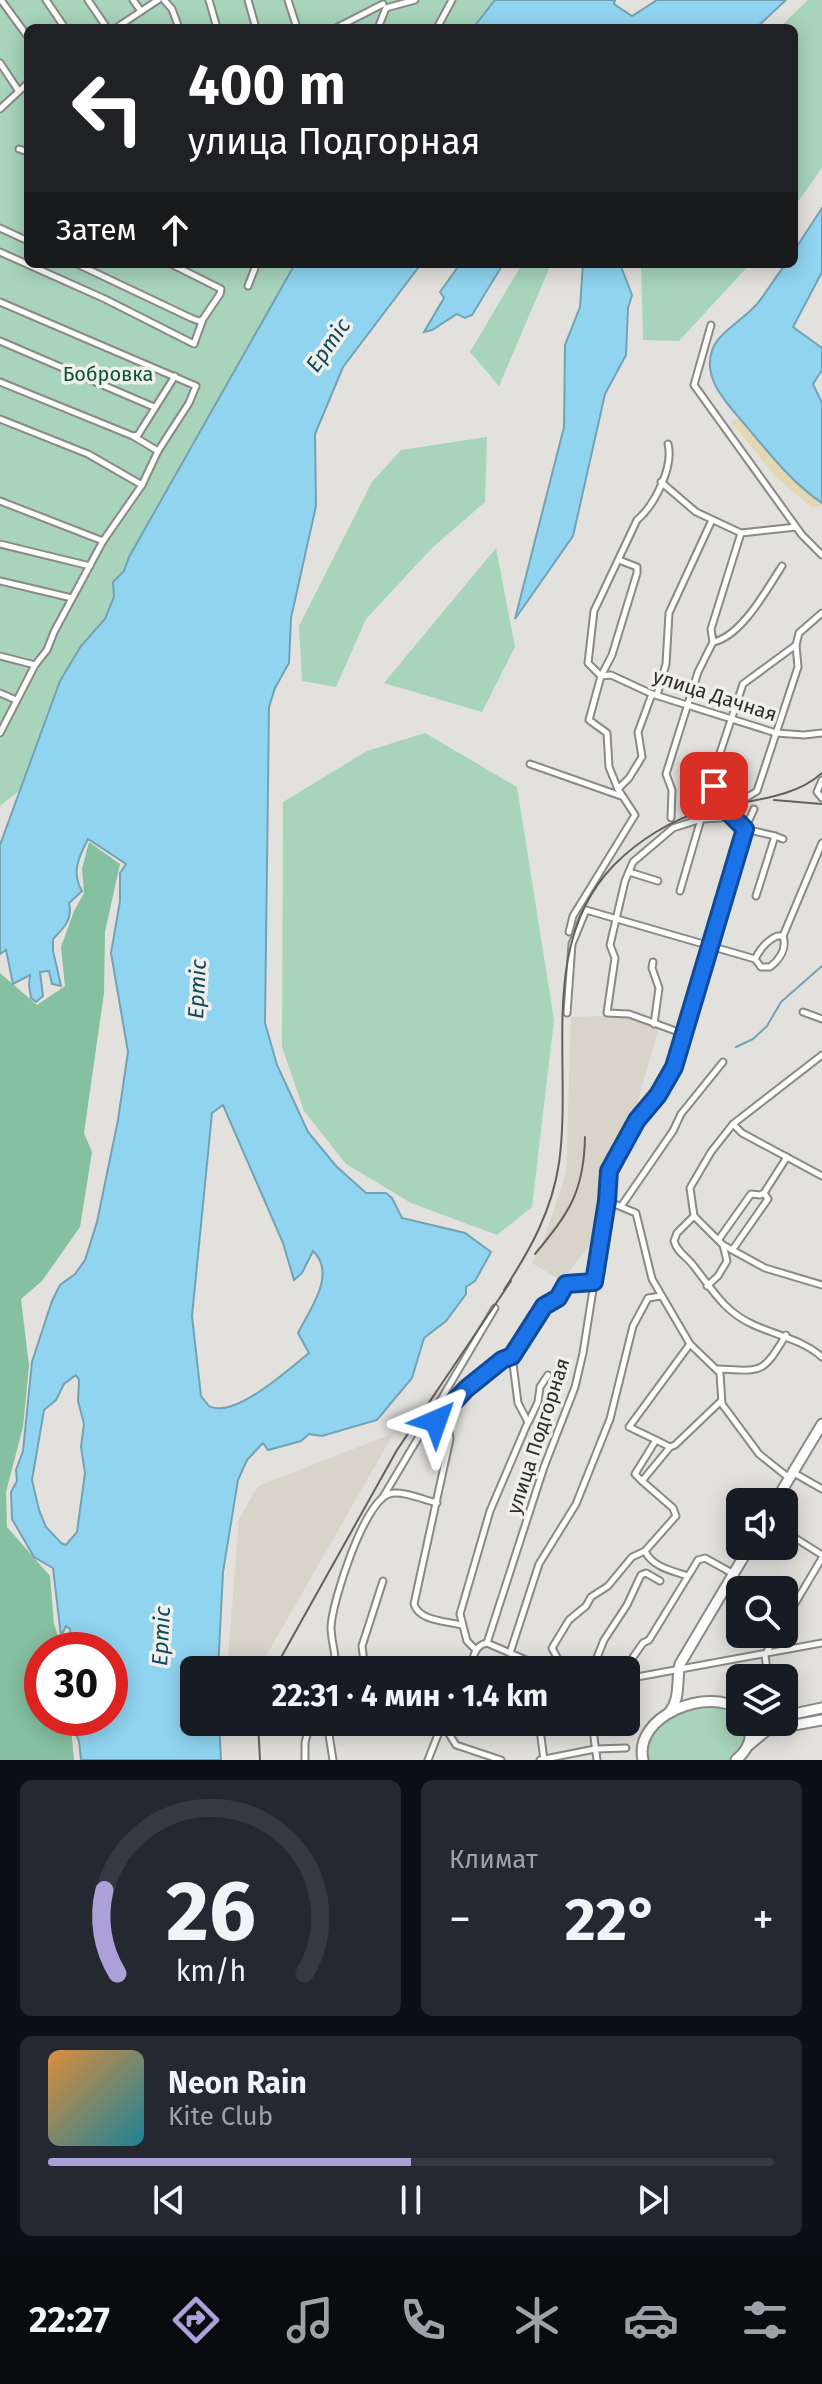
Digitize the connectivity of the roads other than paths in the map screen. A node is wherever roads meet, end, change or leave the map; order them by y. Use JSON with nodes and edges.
{"nodes":[{"id":1,"x":1,"y":0,"type":"edge"},
{"id":2,"x":46,"y":0,"type":"edge"},
{"id":3,"x":88,"y":0,"type":"edge"},
{"id":4,"x":133,"y":0,"type":"edge"},
{"id":5,"x":161,"y":0,"type":"edge"},
{"id":6,"x":209,"y":0,"type":"edge"},
{"id":7,"x":248,"y":0,"type":"edge"},
{"id":8,"x":288,"y":0,"type":"edge"},
{"id":9,"x":415,"y":0,"type":"edge"},
{"id":10,"x":452,"y":0,"type":"edge"},
{"id":11,"x":383,"y":4,"type":"edge"},
{"id":12,"x":141,"y":11,"type":"junction"},
{"id":13,"x":62,"y":24,"type":"edge"},
{"id":14,"x":104,"y":24,"type":"edge"},
{"id":15,"x":122,"y":24,"type":"edge"},
{"id":16,"x":178,"y":24,"type":"edge"},
{"id":17,"x":216,"y":24,"type":"edge"},
{"id":18,"x":255,"y":24,"type":"edge"},
{"id":19,"x":296,"y":24,"type":"edge"},
{"id":20,"x":344,"y":24,"type":"edge"},
{"id":21,"x":379,"y":24,"type":"edge"},
{"id":22,"x":439,"y":24,"type":"edge"},
{"id":23,"x":24,"y":32,"type":"edge"},
{"id":24,"x":0,"y":63,"type":"edge"},
{"id":25,"x":24,"y":86,"type":"edge"},
{"id":26,"x":18,"y":90,"type":"junction"},
{"id":27,"x":0,"y":109,"type":"edge"},
{"id":28,"x":19,"y":149,"type":"dead end"},
{"id":29,"x":24,"y":151,"type":"edge"},
{"id":30,"x":0,"y":228,"type":"edge"},
{"id":31,"x":24,"y":239,"type":"edge"},
{"id":32,"x":0,"y":252,"type":"edge"},
{"id":33,"x":24,"y":263,"type":"edge"},
{"id":34,"x":36,"y":268,"type":"edge"},
{"id":35,"x":85,"y":268,"type":"edge"},
{"id":36,"x":179,"y":268,"type":"edge"},
{"id":37,"x":253,"y":268,"type":"edge"},
{"id":38,"x":248,"y":286,"type":"dead end"},
{"id":39,"x":0,"y":302,"type":"edge"},
{"id":40,"x":203,"y":319,"type":"junction"},
{"id":41,"x":711,"y":325,"type":"dead end"},
{"id":42,"x":0,"y":341,"type":"edge"},
{"id":43,"x":175,"y":376,"type":"junction"},
{"id":44,"x":0,"y":382,"type":"edge"},
{"id":45,"x":154,"y":407,"type":"junction"},
{"id":46,"x":0,"y":419,"type":"edge"},
{"id":47,"x":133,"y":436,"type":"junction"},
{"id":48,"x":668,"y":444,"type":"dead end"},
{"id":49,"x":158,"y":451,"type":"junction"},
{"id":50,"x":661,"y":482,"type":"junction"},
{"id":51,"x":142,"y":485,"type":"junction"},
{"id":52,"x":0,"y":501,"type":"edge"},
{"id":53,"x":712,"y":520,"type":"junction"},
{"id":54,"x":796,"y":527,"type":"junction"},
{"id":55,"x":741,"y":533,"type":"junction"},
{"id":56,"x":103,"y":541,"type":"junction"},
{"id":57,"x":0,"y":544,"type":"edge"},
{"id":58,"x":822,"y":555,"type":"edge"},
{"id":59,"x":619,"y":560,"type":"junction"},
{"id":60,"x":90,"y":566,"type":"junction"},
{"id":61,"x":782,"y":566,"type":"dead end"},
{"id":62,"x":0,"y":581,"type":"edge"},
{"id":63,"x":72,"y":598,"type":"junction"},
{"id":64,"x":822,"y":613,"type":"edge"},
{"id":65,"x":713,"y":642,"type":"junction"},
{"id":66,"x":796,"y":645,"type":"junction"},
{"id":67,"x":0,"y":656,"type":"edge"},
{"id":68,"x":35,"y":665,"type":"junction"},
{"id":69,"x":601,"y":676,"type":"junction"},
{"id":70,"x":0,"y":693,"type":"edge"},
{"id":71,"x":654,"y":694,"type":"junction"},
{"id":72,"x":16,"y":700,"type":"junction"},
{"id":73,"x":688,"y":705,"type":"junction"},
{"id":74,"x":732,"y":718,"type":"junction"},
{"id":75,"x":0,"y":733,"type":"edge"},
{"id":76,"x":776,"y":733,"type":"junction"},
{"id":77,"x":822,"y":733,"type":"edge"},
{"id":78,"x":530,"y":764,"type":"dead end"},
{"id":79,"x":822,"y":780,"type":"edge"},
{"id":80,"x":618,"y":789,"type":"junction"},
{"id":81,"x":718,"y":794,"type":"junction"},
{"id":82,"x":622,"y":796,"type":"junction"},
{"id":83,"x":822,"y":798,"type":"edge"},
{"id":84,"x":754,"y":809,"type":"dead end"},
{"id":85,"x":729,"y":813,"type":"junction"},
{"id":86,"x":671,"y":818,"type":"dead end"},
{"id":87,"x":701,"y":819,"type":"junction"},
{"id":88,"x":745,"y":829,"type":"junction"},
{"id":89,"x":775,"y":836,"type":"junction"},
{"id":90,"x":783,"y":839,"type":"dead end"},
{"id":91,"x":822,"y":843,"type":"edge"},
{"id":92,"x":629,"y":872,"type":"junction"},
{"id":93,"x":658,"y":881,"type":"dead end"},
{"id":94,"x":680,"y":891,"type":"dead end"},
{"id":95,"x":756,"y":896,"type":"dead end"},
{"id":96,"x":616,"y":918,"type":"junction"},
{"id":97,"x":569,"y":932,"type":"dead end"},
{"id":98,"x":783,"y":936,"type":"junction"},
{"id":99,"x":711,"y":947,"type":"junction"},
{"id":100,"x":755,"y":959,"type":"junction"},
{"id":101,"x":653,"y":962,"type":"dead end"},
{"id":102,"x":803,"y":1012,"type":"dead end"},
{"id":103,"x":567,"y":1013,"type":"dead end"},
{"id":104,"x":822,"y":1019,"type":"edge"},
{"id":105,"x":654,"y":1024,"type":"junction"},
{"id":106,"x":684,"y":1034,"type":"junction"},
{"id":107,"x":822,"y":1055,"type":"edge"},
{"id":108,"x":723,"y":1062,"type":"dead end"},
{"id":109,"x":733,"y":1124,"type":"junction"},
{"id":110,"x":787,"y":1157,"type":"junction"},
{"id":111,"x":822,"y":1176,"type":"edge"},
{"id":112,"x":764,"y":1193,"type":"junction"},
{"id":113,"x":607,"y":1201,"type":"junction"},
{"id":114,"x":622,"y":1205,"type":"junction"},
{"id":115,"x":694,"y":1216,"type":"junction"},
{"id":116,"x":721,"y":1242,"type":"junction"},
{"id":117,"x":733,"y":1249,"type":"junction"},
{"id":118,"x":594,"y":1282,"type":"junction"},
{"id":119,"x":822,"y":1285,"type":"edge"},
{"id":120,"x":707,"y":1286,"type":"junction"},
{"id":121,"x":661,"y":1296,"type":"junction"},
{"id":122,"x":495,"y":1308,"type":"dead end"},
{"id":123,"x":786,"y":1335,"type":"junction"},
{"id":124,"x":690,"y":1344,"type":"junction"},
{"id":125,"x":512,"y":1356,"type":"junction"},
{"id":126,"x":822,"y":1357,"type":"edge"},
{"id":127,"x":717,"y":1369,"type":"junction"},
{"id":128,"x":548,"y":1375,"type":"dead end"},
{"id":129,"x":440,"y":1401,"type":"junction"},
{"id":130,"x":721,"y":1401,"type":"junction"},
{"id":131,"x":441,"y":1412,"type":"junction"},
{"id":132,"x":528,"y":1422,"type":"junction"},
{"id":133,"x":822,"y":1424,"type":"edge"},
{"id":134,"x":656,"y":1440,"type":"junction"},
{"id":135,"x":670,"y":1447,"type":"junction"},
{"id":136,"x":791,"y":1475,"type":"junction"},
{"id":137,"x":642,"y":1481,"type":"junction"},
{"id":138,"x":783,"y":1488,"type":"edge"},
{"id":139,"x":822,"y":1489,"type":"edge"},
{"id":140,"x":383,"y":1497,"type":"junction"},
{"id":141,"x":437,"y":1503,"type":"junction"},
{"id":142,"x":798,"y":1541,"type":"edge"},
{"id":143,"x":645,"y":1551,"type":"junction"},
{"id":144,"x":822,"y":1557,"type":"edge"},
{"id":145,"x":688,"y":1576,"type":"junction"},
{"id":146,"x":728,"y":1576,"type":"edge"},
{"id":147,"x":383,"y":1581,"type":"dead end"},
{"id":148,"x":660,"y":1581,"type":"dead end"},
{"id":149,"x":726,"y":1586,"type":"edge"},
{"id":150,"x":798,"y":1597,"type":"edge"},
{"id":151,"x":461,"y":1625,"type":"junction"},
{"id":152,"x":487,"y":1643,"type":"junction"},
{"id":153,"x":822,"y":1643,"type":"edge"},
{"id":154,"x":769,"y":1648,"type":"edge"},
{"id":155,"x":476,"y":1650,"type":"junction"},
{"id":156,"x":510,"y":1653,"type":"junction"},
{"id":157,"x":765,"y":1655,"type":"junction"},
{"id":158,"x":334,"y":1656,"type":"edge"},
{"id":159,"x":363,"y":1656,"type":"edge"},
{"id":160,"x":474,"y":1656,"type":"edge"},
{"id":161,"x":516,"y":1656,"type":"edge"},
{"id":162,"x":557,"y":1656,"type":"edge"},
{"id":163,"x":598,"y":1656,"type":"edge"},
{"id":164,"x":634,"y":1656,"type":"edge"},
{"id":165,"x":766,"y":1664,"type":"edge"},
{"id":166,"x":679,"y":1671,"type":"junction"},
{"id":167,"x":640,"y":1677,"type":"edge"},
{"id":168,"x":712,"y":1700,"type":"junction"},
{"id":169,"x":726,"y":1703,"type":"edge"},
{"id":170,"x":822,"y":1708,"type":"edge"},
{"id":171,"x":669,"y":1713,"type":"junction"},
{"id":172,"x":798,"y":1713,"type":"edge"},
{"id":173,"x":822,"y":1720,"type":"edge"},
{"id":174,"x":306,"y":1736,"type":"edge"},
{"id":175,"x":329,"y":1736,"type":"edge"},
{"id":176,"x":437,"y":1736,"type":"edge"},
{"id":177,"x":450,"y":1736,"type":"edge"},
{"id":178,"x":540,"y":1736,"type":"edge"},
{"id":179,"x":594,"y":1736,"type":"edge"},
{"id":180,"x":750,"y":1736,"type":"edge"},
{"id":181,"x":749,"y":1745,"type":"junction"},
{"id":182,"x":626,"y":1748,"type":"dead end"},
{"id":183,"x":595,"y":1749,"type":"junction"},
{"id":184,"x":476,"y":1757,"type":"edge"},
{"id":185,"x":305,"y":1760,"type":"edge"},
{"id":186,"x":333,"y":1760,"type":"edge"},
{"id":187,"x":428,"y":1760,"type":"edge"},
{"id":188,"x":501,"y":1760,"type":"edge"},
{"id":189,"x":542,"y":1760,"type":"edge"},
{"id":190,"x":597,"y":1760,"type":"edge"},
{"id":191,"x":643,"y":1760,"type":"edge"},
{"id":192,"x":736,"y":1760,"type":"edge"}],
"edges":[{"from":1,"to":23,"type":"street"},
{"from":2,"to":13,"type":"street"},
{"from":3,"to":14,"type":"street"},
{"from":4,"to":12,"type":"street"},
{"from":5,"to":12,"type":"street"},
{"from":5,"to":16,"type":"street"},
{"from":6,"to":17,"type":"street"},
{"from":7,"to":18,"type":"street"},
{"from":8,"to":19,"type":"street"},
{"from":9,"to":11,"type":"street"},
{"from":10,"to":22,"type":"street"},
{"from":11,"to":20,"type":"street"},
{"from":11,"to":21,"type":"street"},
{"from":12,"to":15,"type":"street"},
{"from":24,"to":26,"type":"street"},
{"from":25,"to":26,"type":"street"},
{"from":26,"to":27,"type":"street"},
{"from":28,"to":29,"type":"street"},
{"from":30,"to":31,"type":"street"},
{"from":32,"to":33,"type":"street"},
{"from":34,"to":40,"type":"street"},
{"from":35,"to":40,"type":"street"},
{"from":36,"to":40,"type":"street"},
{"from":37,"to":38,"type":"street"},
{"from":39,"to":43,"type":"street"},
{"from":41,"to":54,"type":"street"},
{"from":42,"to":45,"type":"street"},
{"from":43,"to":45,"type":"street"},
{"from":43,"to":49,"type":"street"},
{"from":44,"to":47,"type":"street"},
{"from":45,"to":47,"type":"street"},
{"from":46,"to":51,"type":"street"},
{"from":47,"to":49,"type":"street"},
{"from":48,"to":50,"type":"street"},
{"from":49,"to":51,"type":"street"},
{"from":50,"to":53,"type":"street"},
{"from":50,"to":59,"type":"street"},
{"from":51,"to":56,"type":"street"},
{"from":52,"to":56,"type":"street"},
{"from":53,"to":55,"type":"street"},
{"from":53,"to":71,"type":"street"},
{"from":54,"to":55,"type":"street"},
{"from":54,"to":58,"type":"street"},
{"from":55,"to":65,"type":"street"},
{"from":56,"to":60,"type":"street"},
{"from":57,"to":60,"type":"street"},
{"from":59,"to":69,"type":"street"},
{"from":59,"to":69,"type":"street"},
{"from":60,"to":63,"type":"street"},
{"from":61,"to":65,"type":"street"},
{"from":62,"to":63,"type":"street"},
{"from":63,"to":68,"type":"street"},
{"from":64,"to":66,"type":"street"},
{"from":65,"to":73,"type":"street"},
{"from":66,"to":74,"type":"street"},
{"from":66,"to":76,"type":"street"},
{"from":67,"to":68,"type":"street"},
{"from":68,"to":72,"type":"street"},
{"from":69,"to":71,"type":"street","name":"улица Дачная"},
{"from":69,"to":80,"type":"street"},
{"from":70,"to":72,"type":"street"},
{"from":71,"to":73,"type":"street","name":"улица Дачная"},
{"from":71,"to":80,"type":"street"},
{"from":72,"to":75,"type":"street"},
{"from":73,"to":74,"type":"street","name":"улица Дачная"},
{"from":73,"to":86,"type":"street"},
{"from":74,"to":76,"type":"street","name":"улица Дачная"},
{"from":74,"to":81,"type":"street"},
{"from":76,"to":77,"type":"street","name":"улица Дачная"},
{"from":76,"to":81,"type":"street"},
{"from":78,"to":82,"type":"street"},
{"from":79,"to":83,"type":"street"},
{"from":80,"to":82,"type":"street"},
{"from":81,"to":85,"type":"street"},
{"from":82,"to":97,"type":"street"},
{"from":84,"to":88,"type":"street","name":"улица Подгорная"},
{"from":85,"to":87,"type":"street"},
{"from":85,"to":88,"type":"street"},
{"from":87,"to":92,"type":"street"},
{"from":87,"to":94,"type":"street"},
{"from":88,"to":89,"type":"street"},
{"from":88,"to":99,"type":"street","name":"улица Подгорная"},
{"from":89,"to":90,"type":"street"},
{"from":89,"to":95,"type":"street"},
{"from":91,"to":98,"type":"street"},
{"from":92,"to":93,"type":"street"},
{"from":92,"to":96,"type":"street"},
{"from":96,"to":99,"type":"street"},
{"from":96,"to":103,"type":"street"},
{"from":96,"to":105,"type":"street"},
{"from":98,"to":100,"type":"street"},
{"from":98,"to":100,"type":"street"},
{"from":99,"to":100,"type":"street"},
{"from":99,"to":106,"type":"street","name":"улица Подгорная"},
{"from":101,"to":105,"type":"street"},
{"from":102,"to":104,"type":"street"},
{"from":105,"to":106,"type":"street"},
{"from":106,"to":113,"type":"street","name":"улица Подгорная"},
{"from":107,"to":109,"type":"street"},
{"from":108,"to":114,"type":"street"},
{"from":109,"to":110,"type":"street"},
{"from":109,"to":115,"type":"street"},
{"from":110,"to":111,"type":"street"},
{"from":110,"to":112,"type":"street"},
{"from":112,"to":116,"type":"street"},
{"from":112,"to":117,"type":"street"},
{"from":113,"to":114,"type":"street"},
{"from":113,"to":118,"type":"street","name":"улица Подгорная"},
{"from":114,"to":121,"type":"street"},
{"from":115,"to":116,"type":"street"},
{"from":115,"to":120,"type":"street"},
{"from":116,"to":117,"type":"street"},
{"from":116,"to":120,"type":"street"},
{"from":117,"to":119,"type":"street"},
{"from":118,"to":125,"type":"street"},
{"from":118,"to":152,"type":"street","name":"улица Подгорная"},
{"from":120,"to":123,"type":"street"},
{"from":121,"to":124,"type":"street"},
{"from":121,"to":156,"type":"street"},
{"from":122,"to":129,"type":"street"},
{"from":123,"to":126,"type":"street"},
{"from":123,"to":127,"type":"street"},
{"from":124,"to":127,"type":"street"},
{"from":124,"to":134,"type":"street"},
{"from":125,"to":131,"type":"street"},
{"from":125,"to":132,"type":"street"},
{"from":127,"to":130,"type":"street"},
{"from":128,"to":132,"type":"street"},
{"from":129,"to":131,"type":"street"},
{"from":129,"to":140,"type":"street"},
{"from":130,"to":135,"type":"street"},
{"from":130,"to":136,"type":"street"},
{"from":131,"to":141,"type":"street"},
{"from":132,"to":151,"type":"street"},
{"from":133,"to":136,"type":"highway"},
{"from":134,"to":135,"type":"street"},
{"from":134,"to":137,"type":"street"},
{"from":135,"to":137,"type":"street"},
{"from":136,"to":138,"type":"highway"},
{"from":136,"to":139,"type":"street"},
{"from":137,"to":143,"type":"street"},
{"from":140,"to":141,"type":"street"},
{"from":140,"to":158,"type":"street"},
{"from":141,"to":151,"type":"street"},
{"from":142,"to":144,"type":"street"},
{"from":143,"to":145,"type":"street"},
{"from":143,"to":162,"type":"street"},
{"from":144,"to":150,"type":"street"},
{"from":145,"to":146,"type":"street"},
{"from":145,"to":164,"type":"street"},
{"from":147,"to":159,"type":"street"},
{"from":148,"to":163,"type":"street"},
{"from":149,"to":166,"type":"highway"},
{"from":151,"to":155,"type":"street"},
{"from":152,"to":155,"type":"street"},
{"from":152,"to":156,"type":"street"},
{"from":153,"to":157,"type":"street"},
{"from":154,"to":157,"type":"street"},
{"from":155,"to":160,"type":"street"},
{"from":156,"to":161,"type":"street"},
{"from":157,"to":165,"type":"street"},
{"from":157,"to":166,"type":"street"},
{"from":166,"to":167,"type":"street"},
{"from":166,"to":168,"type":"highway"},
{"from":166,"to":171,"type":"highway"},
{"from":168,"to":169,"type":"highway"},
{"from":168,"to":171,"type":"highway"},
{"from":170,"to":172,"type":"highway"},
{"from":171,"to":191,"type":"highway"},
{"from":173,"to":181,"type":"highway"},
{"from":174,"to":185,"type":"street"},
{"from":175,"to":186,"type":"street"},
{"from":176,"to":187,"type":"street"},
{"from":177,"to":184,"type":"street"},
{"from":178,"to":189,"type":"street"},
{"from":179,"to":183,"type":"street"},
{"from":180,"to":181,"type":"highway"},
{"from":181,"to":192,"type":"highway"},
{"from":182,"to":183,"type":"street"},
{"from":183,"to":189,"type":"street"},
{"from":183,"to":190,"type":"street"},
{"from":184,"to":188,"type":"street"}]}
